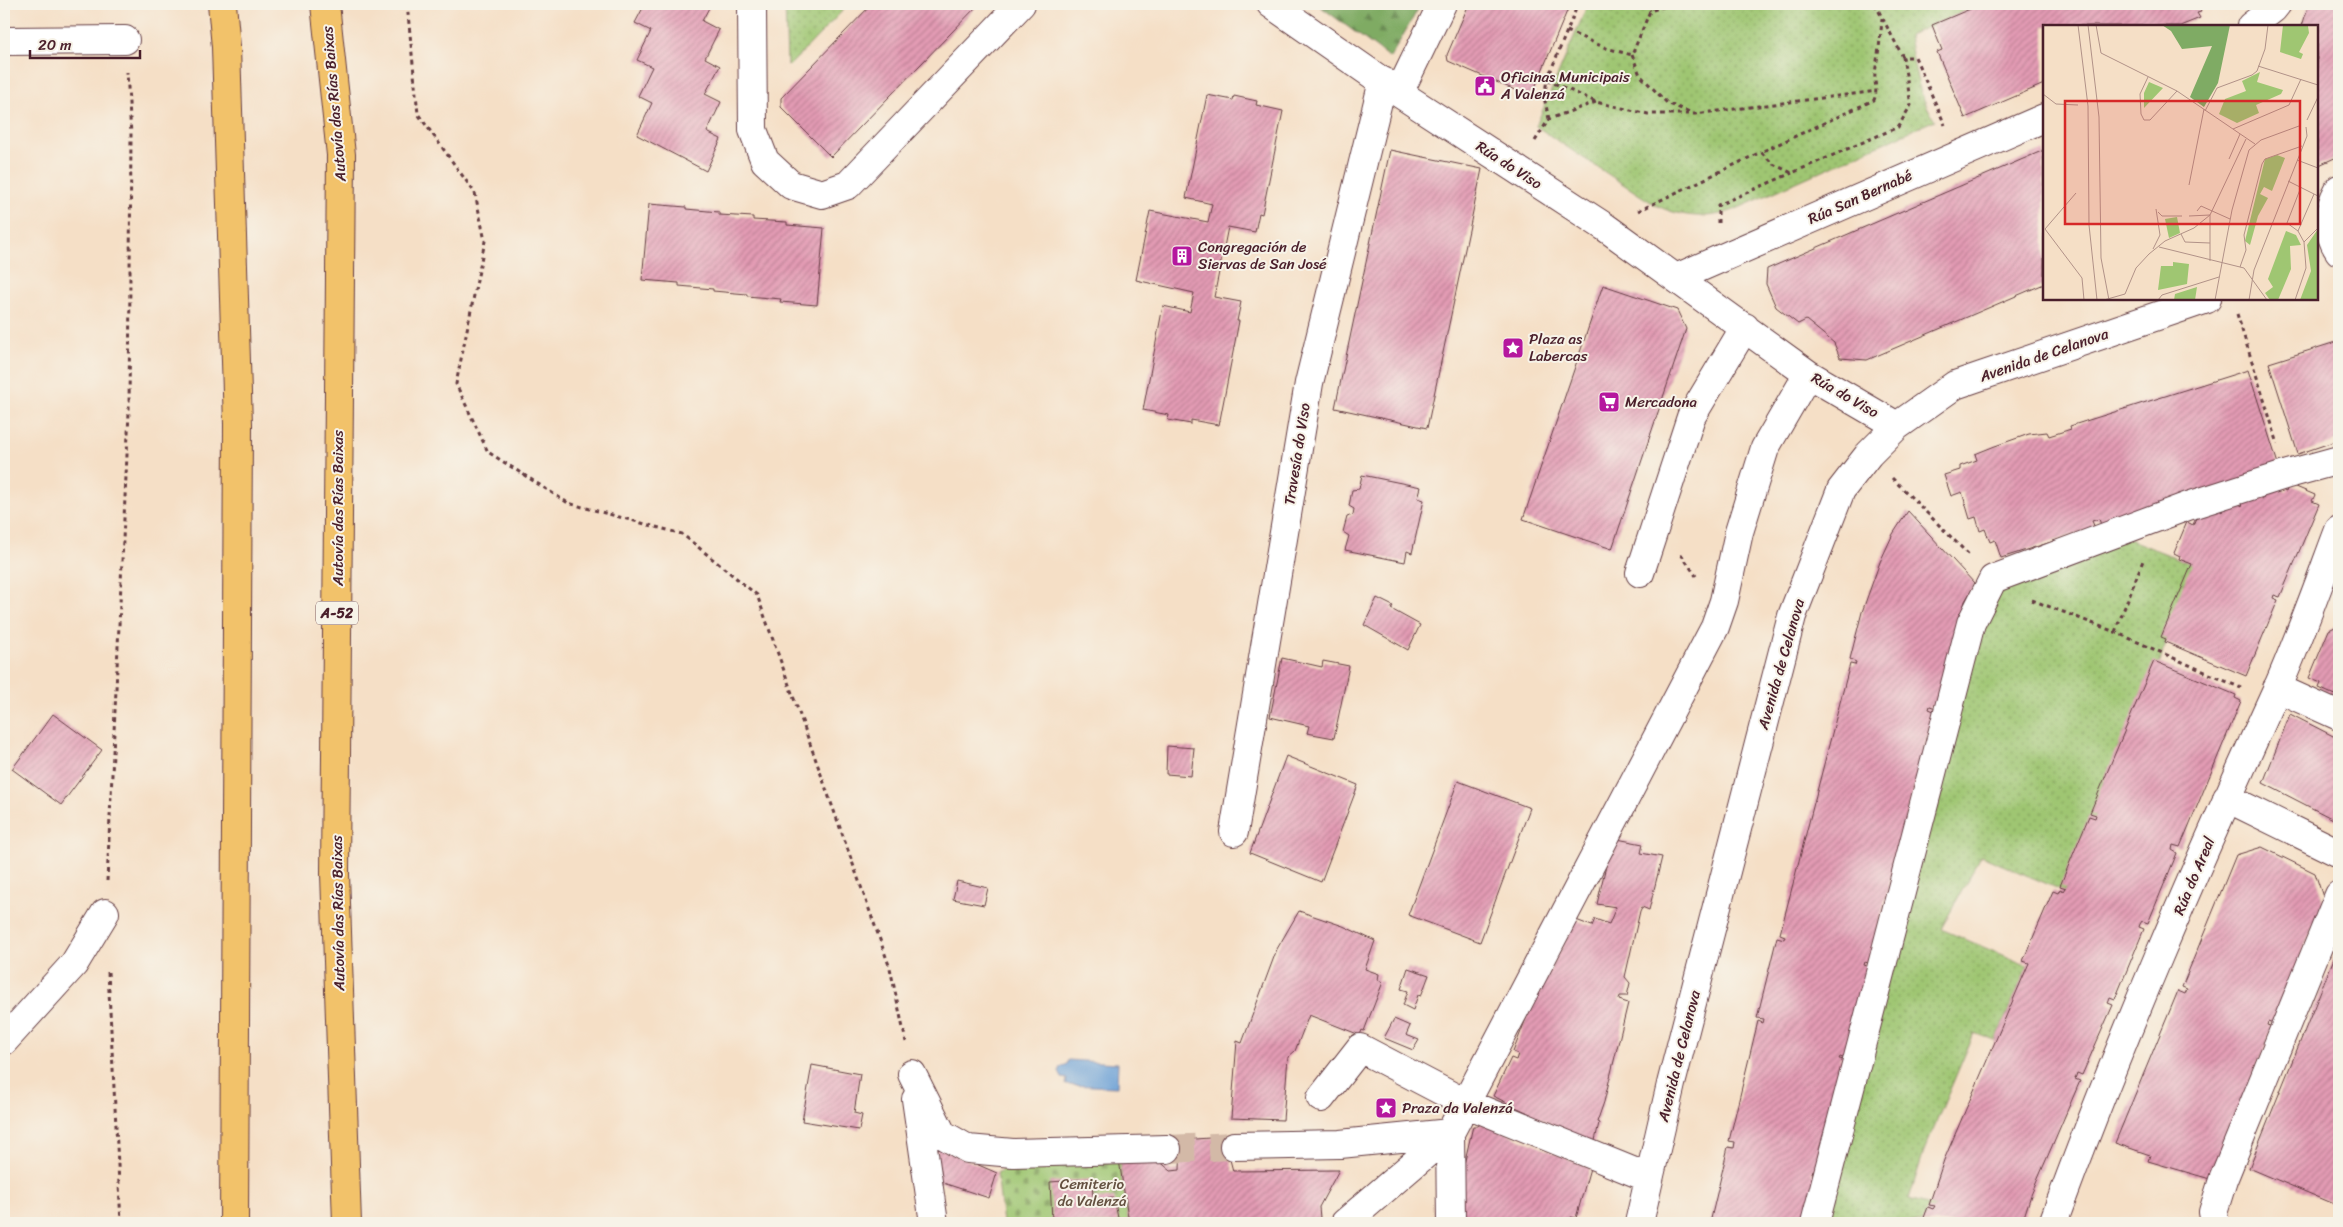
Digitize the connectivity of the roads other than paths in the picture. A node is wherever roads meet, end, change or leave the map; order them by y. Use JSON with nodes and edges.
{"nodes":[{"id":1,"x":222,"y":4,"type":"edge"},
{"id":2,"x":325,"y":4,"type":"edge"},
{"id":3,"x":752,"y":4,"type":"edge"},
{"id":4,"x":1021,"y":4,"type":"edge"},
{"id":5,"x":1271,"y":4,"type":"edge"},
{"id":6,"x":1442,"y":4,"type":"edge"},
{"id":7,"x":2277,"y":4,"type":"edge"},
{"id":8,"x":2252,"y":25,"type":"edge"},
{"id":9,"x":125,"y":40,"type":"road end"},
{"id":10,"x":4,"y":41,"type":"edge"},
{"id":11,"x":1391,"y":87,"type":"junction"},
{"id":12,"x":2043,"y":118,"type":"edge"},
{"id":13,"x":2339,"y":190,"type":"edge"},
{"id":14,"x":2331,"y":253,"type":"edge"},
{"id":15,"x":1676,"y":278,"type":"junction"},
{"id":16,"x":2204,"y":300,"type":"edge"},
{"id":17,"x":1745,"y":327,"type":"junction"},
{"id":18,"x":1808,"y":374,"type":"junction"},
{"id":19,"x":1897,"y":426,"type":"junction"},
{"id":20,"x":2339,"y":460,"type":"edge"},
{"id":21,"x":2339,"y":530,"type":"edge"},
{"id":22,"x":1640,"y":573,"type":"dead end"},
{"id":23,"x":2329,"y":588,"type":"edge"},
{"id":24,"x":2274,"y":694,"type":"junction"},
{"id":25,"x":2339,"y":716,"type":"edge"},
{"id":26,"x":2227,"y":798,"type":"junction"},
{"id":27,"x":1234,"y":832,"type":"dead end"},
{"id":28,"x":2339,"y":853,"type":"edge"},
{"id":29,"x":2339,"y":895,"type":"edge"},
{"id":30,"x":105,"y":913,"type":"road end"},
{"id":31,"x":4,"y":1041,"type":"edge"},
{"id":32,"x":1321,"y":1098,"type":"dead end"},
{"id":33,"x":1465,"y":1103,"type":"junction"},
{"id":34,"x":1450,"y":1133,"type":"junction"},
{"id":35,"x":1234,"y":1146,"type":"tunnel mouth"},
{"id":36,"x":1166,"y":1149,"type":"tunnel mouth"},
{"id":37,"x":1649,"y":1178,"type":"junction"},
{"id":38,"x":234,"y":1223,"type":"edge"},
{"id":39,"x":347,"y":1223,"type":"edge"},
{"id":40,"x":934,"y":1223,"type":"edge"},
{"id":41,"x":1345,"y":1223,"type":"edge"},
{"id":42,"x":1451,"y":1223,"type":"edge"},
{"id":43,"x":1639,"y":1223,"type":"edge"},
{"id":44,"x":1815,"y":1223,"type":"edge"},
{"id":45,"x":2053,"y":1223,"type":"edge"},
{"id":46,"x":2214,"y":1223,"type":"edge"}],
"edges":[{"from":1,"to":38,"type":"highway"},
{"from":2,"to":39,"type":"highway","name":"Autovía das Rías Baixas","number":"A-52"},
{"from":3,"to":4,"type":"street"},
{"from":5,"to":11,"type":"street","name":"Rúa do Viso"},
{"from":6,"to":11,"type":"street","name":"Travesía do Viso"},
{"from":7,"to":8,"type":"street"},
{"from":9,"to":10,"type":"street"},
{"from":11,"to":15,"type":"street","name":"Rúa do Viso"},
{"from":11,"to":27,"type":"street","name":"Travesía do Viso"},
{"from":12,"to":15,"type":"street","name":"Rúa San Bernabé"},
{"from":13,"to":14,"type":"street"},
{"from":15,"to":17,"type":"street","name":"Rúa do Viso"},
{"from":16,"to":19,"type":"street","name":"Avenida de Celanova"},
{"from":17,"to":18,"type":"street","name":"Rúa do Viso"},
{"from":17,"to":22,"type":"street"},
{"from":18,"to":19,"type":"street","name":"Rúa do Viso"},
{"from":18,"to":33,"type":"street"},
{"from":19,"to":37,"type":"street","name":"Avenida de Celanova"},
{"from":20,"to":44,"type":"street"},
{"from":21,"to":23,"type":"street","name":"Rúa do Areal"},
{"from":23,"to":24,"type":"street","name":"Rúa do Areal"},
{"from":24,"to":25,"type":"street"},
{"from":24,"to":26,"type":"street","name":"Rúa do Areal"},
{"from":26,"to":28,"type":"street"},
{"from":26,"to":45,"type":"street","name":"Rúa do Areal"},
{"from":29,"to":46,"type":"street"},
{"from":30,"to":31,"type":"street"},
{"from":32,"to":33,"type":"street"},
{"from":33,"to":34,"type":"street"},
{"from":33,"to":37,"type":"street"},
{"from":34,"to":35,"type":"street"},
{"from":34,"to":41,"type":"street"},
{"from":34,"to":42,"type":"street"},
{"from":36,"to":40,"type":"street"},
{"from":37,"to":43,"type":"street","name":"Avenida de Celanova"}]}
